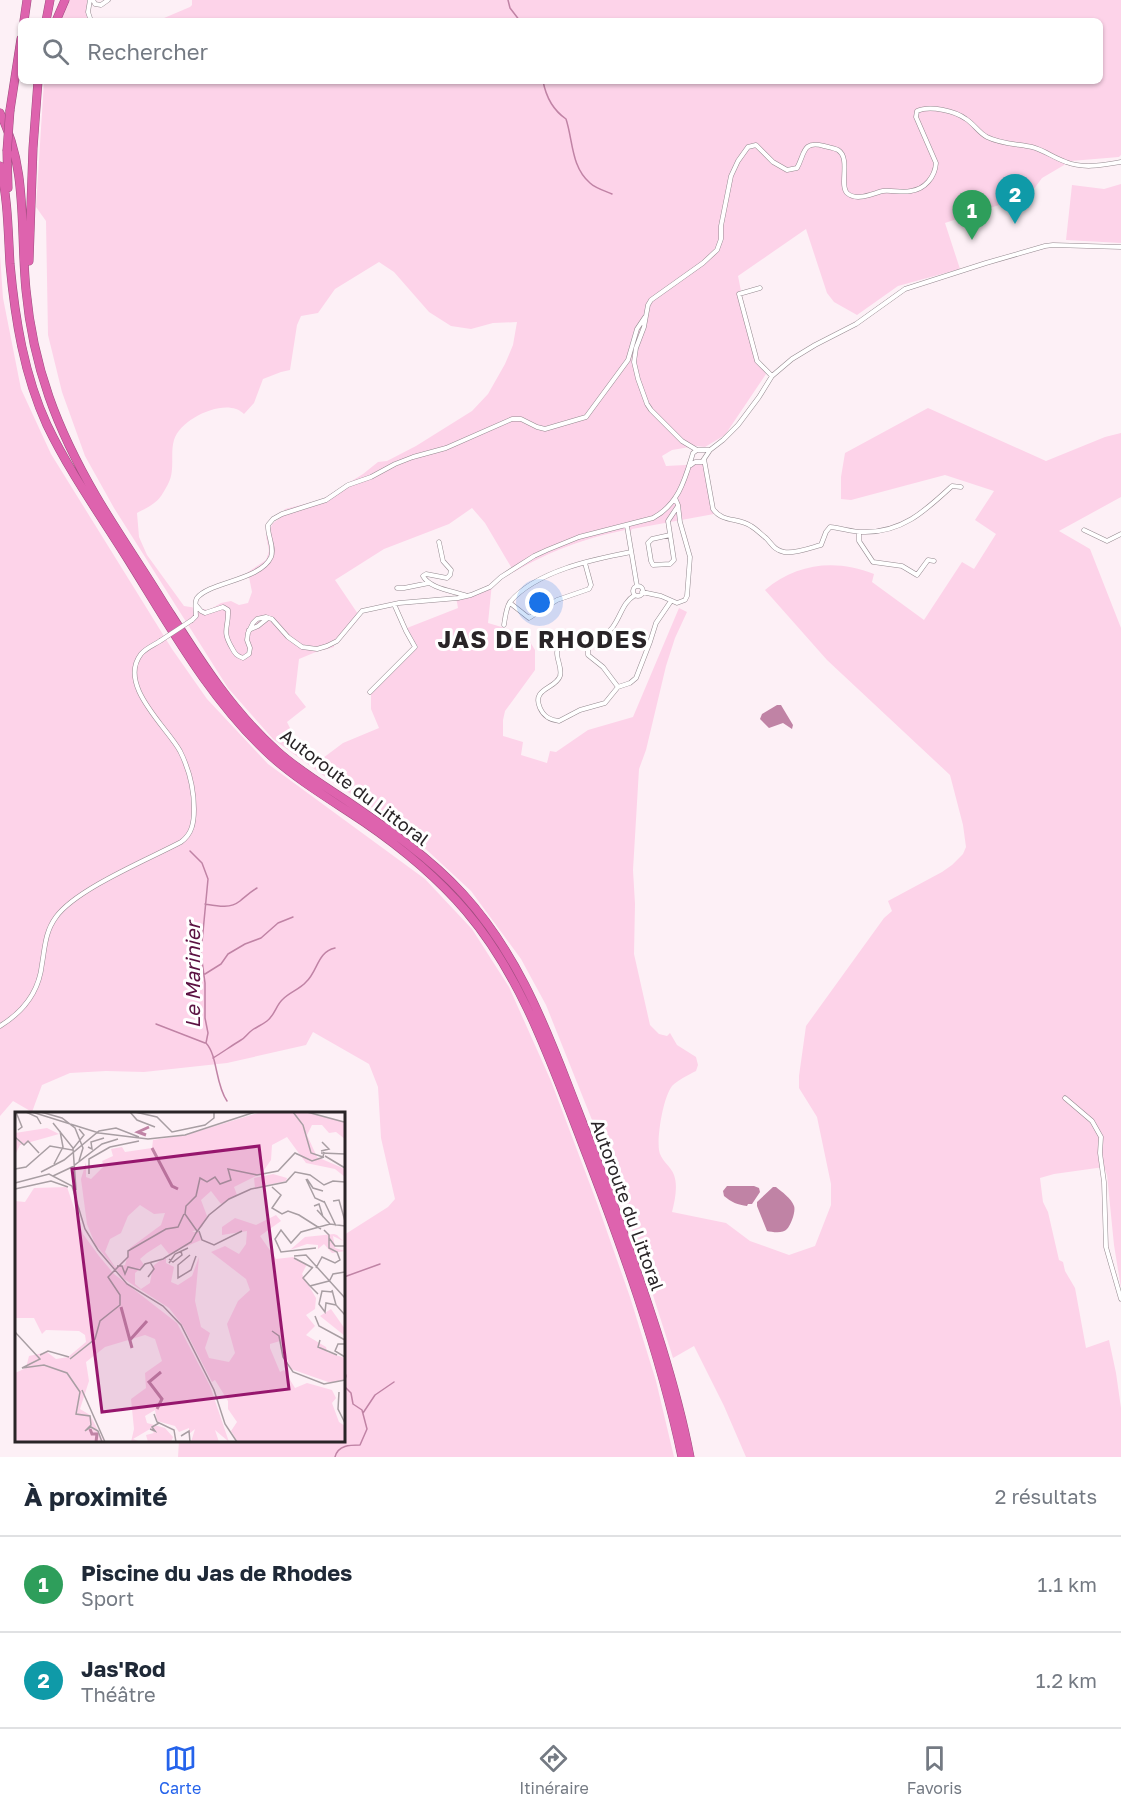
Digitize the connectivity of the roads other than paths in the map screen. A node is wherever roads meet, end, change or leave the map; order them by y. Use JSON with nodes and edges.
{"nodes":[{"id":1,"x":27,"y":0,"type":"edge"},
{"id":2,"x":50,"y":0,"type":"edge"},
{"id":3,"x":65,"y":0,"type":"edge"},
{"id":4,"x":92,"y":0,"type":"edge"},
{"id":5,"x":108,"y":0,"type":"edge"},
{"id":6,"x":24,"y":18,"type":"edge"},
{"id":7,"x":47,"y":18,"type":"edge"},
{"id":8,"x":57,"y":18,"type":"edge"},
{"id":9,"x":90,"y":18,"type":"edge"},
{"id":10,"x":18,"y":58,"type":"edge"},
{"id":11,"x":39,"y":84,"type":"edge"},
{"id":12,"x":0,"y":113,"type":"edge"},
{"id":13,"x":1121,"y":162,"type":"edge"},
{"id":14,"x":0,"y":166,"type":"edge"},
{"id":15,"x":1121,"y":247,"type":"edge"},
{"id":16,"x":760,"y":288,"type":"dead end"},
{"id":17,"x":29,"y":307,"type":"junction"},
{"id":18,"x":645,"y":316,"type":"junction"},
{"id":19,"x":637,"y":328,"type":"junction"},
{"id":20,"x":19,"y":330,"type":"junction"},
{"id":21,"x":643,"y":330,"type":"junction"},
{"id":22,"x":635,"y":334,"type":"junction"},
{"id":23,"x":637,"y":345,"type":"junction"},
{"id":24,"x":772,"y":376,"type":"junction"},
{"id":25,"x":710,"y":450,"type":"junction"},
{"id":26,"x":695,"y":454,"type":"junction"},
{"id":27,"x":703,"y":460,"type":"junction"},
{"id":28,"x":961,"y":487,"type":"dead end"},
{"id":29,"x":675,"y":498,"type":"junction"},
{"id":30,"x":678,"y":505,"type":"junction"},
{"id":31,"x":627,"y":526,"type":"junction"},
{"id":32,"x":1084,"y":530,"type":"dead end"},
{"id":33,"x":859,"y":532,"type":"junction"},
{"id":34,"x":1121,"y":534,"type":"edge"},
{"id":35,"x":669,"y":535,"type":"junction"},
{"id":36,"x":439,"y":542,"type":"dead end"},
{"id":37,"x":631,"y":552,"type":"junction"},
{"id":38,"x":934,"y":561,"type":"dead end"},
{"id":39,"x":585,"y":563,"type":"junction"},
{"id":40,"x":430,"y":583,"type":"junction"},
{"id":41,"x":637,"y":586,"type":"junction"},
{"id":42,"x":397,"y":588,"type":"dead end"},
{"id":43,"x":642,"y":592,"type":"junction"},
{"id":44,"x":635,"y":595,"type":"junction"},
{"id":45,"x":468,"y":596,"type":"junction"},
{"id":46,"x":510,"y":602,"type":"junction"},
{"id":47,"x":671,"y":602,"type":"junction"},
{"id":48,"x":394,"y":604,"type":"junction"},
{"id":49,"x":196,"y":605,"type":"junction"},
{"id":50,"x":504,"y":625,"type":"dead end"},
{"id":51,"x":588,"y":640,"type":"junction"},
{"id":52,"x":618,"y":687,"type":"junction"},
{"id":53,"x":370,"y":692,"type":"dead end"},
{"id":54,"x":0,"y":1026,"type":"edge"},
{"id":55,"x":1065,"y":1098,"type":"dead end"},
{"id":56,"x":1121,"y":1299,"type":"edge"},
{"id":57,"x":682,"y":1457,"type":"edge"},
{"id":58,"x":690,"y":1457,"type":"edge"}],
"edges":[{"from":1,"to":6,"type":"highway"},
{"from":2,"to":7,"type":"highway"},
{"from":3,"to":8,"type":"highway"},
{"from":4,"to":5,"type":"street"},
{"from":4,"to":9,"type":"street"},
{"from":10,"to":20,"type":"highway","bridge":true},
{"from":11,"to":17,"type":"highway"},
{"from":12,"to":17,"type":"highway","name":"Autoroute du Littoral"},
{"from":13,"to":18,"type":"street"},
{"from":14,"to":20,"type":"highway","name":"Autoroute du Littoral"},
{"from":15,"to":24,"type":"street"},
{"from":16,"to":24,"type":"street"},
{"from":17,"to":58,"type":"highway","name":"Autoroute du Littoral"},
{"from":18,"to":19,"type":"street"},
{"from":18,"to":21,"type":"street"},
{"from":19,"to":21,"type":"street"},
{"from":19,"to":22,"type":"street"},
{"from":20,"to":57,"type":"highway","name":"Autoroute du Littoral"},
{"from":21,"to":23,"type":"street"},
{"from":22,"to":23,"type":"street"},
{"from":22,"to":49,"type":"street"},
{"from":23,"to":26,"type":"street"},
{"from":24,"to":25,"type":"street"},
{"from":25,"to":26,"type":"street"},
{"from":25,"to":27,"type":"street"},
{"from":26,"to":27,"type":"street"},
{"from":26,"to":27,"type":"street"},
{"from":26,"to":29,"type":"street"},
{"from":27,"to":33,"type":"street"},
{"from":28,"to":33,"type":"street"},
{"from":29,"to":30,"type":"street"},
{"from":29,"to":31,"type":"street"},
{"from":30,"to":35,"type":"street"},
{"from":30,"to":47,"type":"street"},
{"from":31,"to":37,"type":"street"},
{"from":31,"to":45,"type":"street"},
{"from":32,"to":34,"type":"street"},
{"from":33,"to":38,"type":"street"},
{"from":35,"to":35,"type":"street"},
{"from":36,"to":40,"type":"street"},
{"from":37,"to":39,"type":"street"},
{"from":37,"to":41,"type":"street"},
{"from":39,"to":46,"type":"street"},
{"from":39,"to":46,"type":"street"},
{"from":40,"to":42,"type":"street"},
{"from":40,"to":45,"type":"street"},
{"from":41,"to":43,"type":"street"},
{"from":41,"to":44,"type":"street"},
{"from":43,"to":44,"type":"street"},
{"from":43,"to":47,"type":"street"},
{"from":44,"to":51,"type":"street"},
{"from":45,"to":48,"type":"street"},
{"from":46,"to":50,"type":"street"},
{"from":47,"to":52,"type":"street"},
{"from":48,"to":49,"type":"street"},
{"from":48,"to":53,"type":"street"},
{"from":49,"to":54,"type":"street","bridge":true},
{"from":51,"to":52,"type":"street"},
{"from":51,"to":52,"type":"street"},
{"from":55,"to":56,"type":"street"}]}
